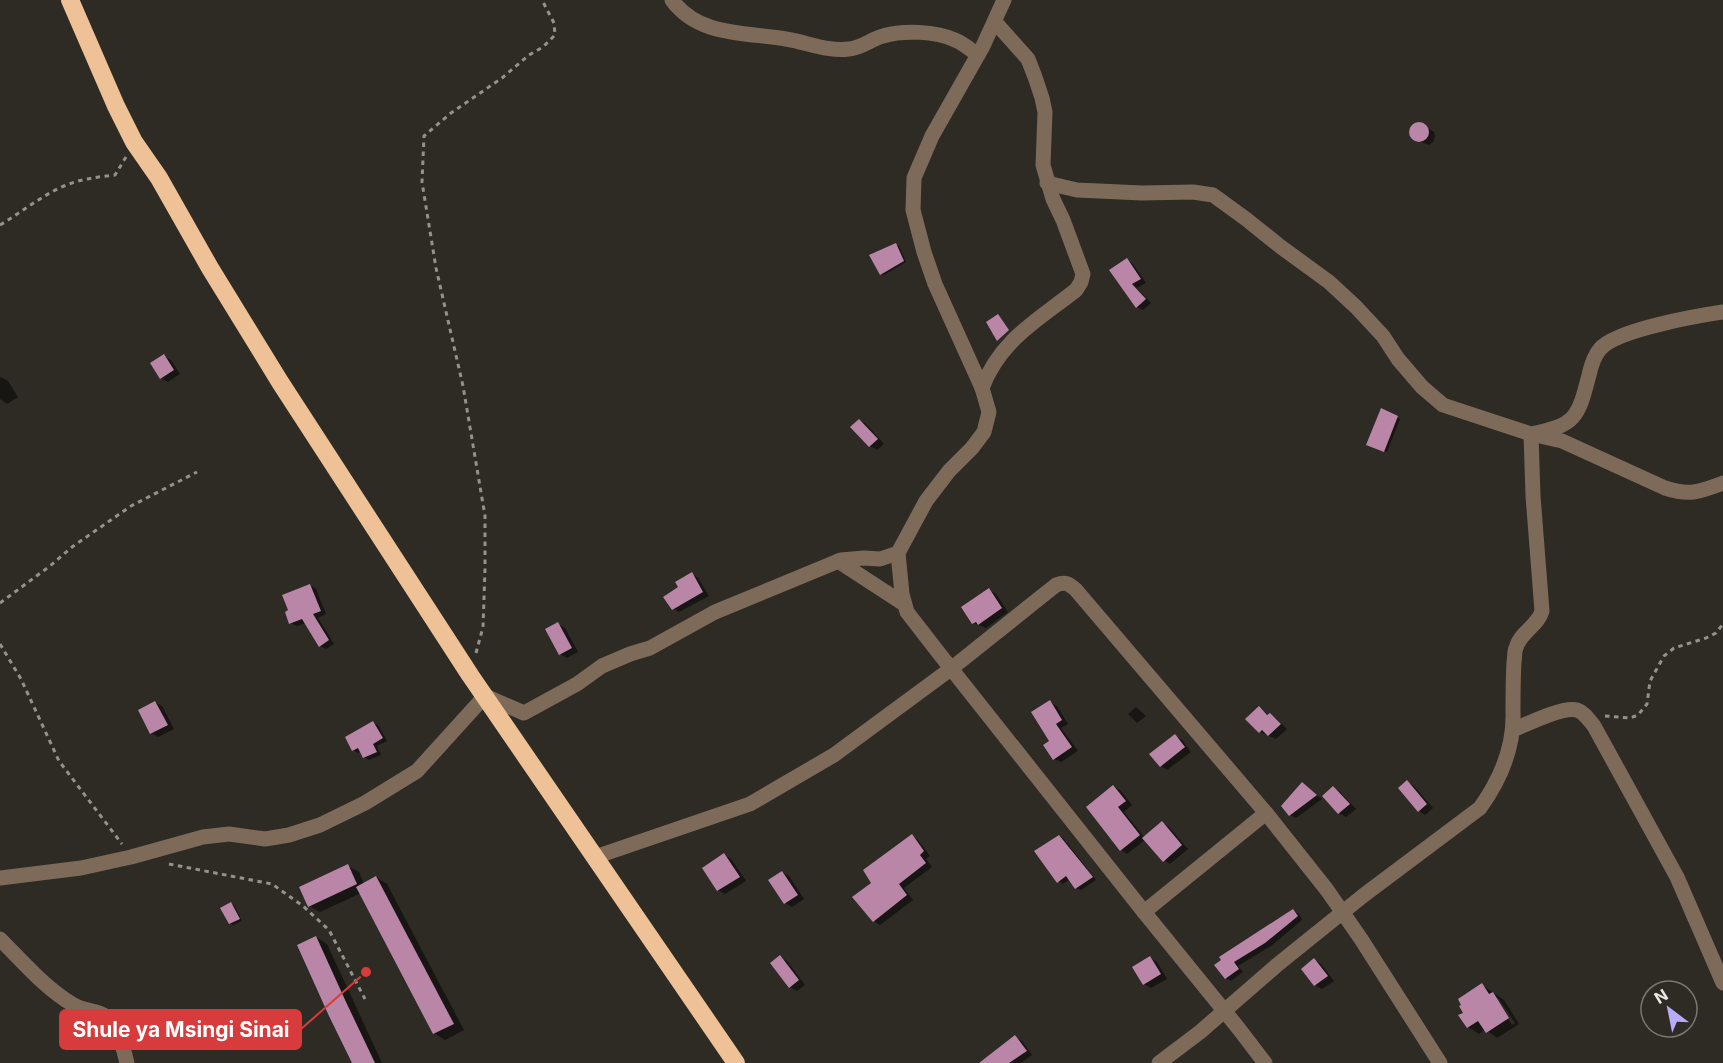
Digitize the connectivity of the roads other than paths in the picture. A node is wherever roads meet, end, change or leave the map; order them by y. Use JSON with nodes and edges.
{"nodes":[{"id":1,"x":70,"y":0,"type":"edge"},
{"id":2,"x":672,"y":0,"type":"edge"},
{"id":3,"x":1004,"y":0,"type":"edge"},
{"id":4,"x":994,"y":22,"type":"junction"},
{"id":5,"x":978,"y":55,"type":"junction"},
{"id":6,"x":1047,"y":183,"type":"junction"},
{"id":7,"x":1723,"y":312,"type":"edge"},
{"id":8,"x":982,"y":388,"type":"junction"},
{"id":9,"x":1531,"y":434,"type":"junction"},
{"id":10,"x":1723,"y":483,"type":"edge"},
{"id":11,"x":898,"y":553,"type":"junction"},
{"id":12,"x":838,"y":561,"type":"junction"},
{"id":13,"x":904,"y":604,"type":"junction"},
{"id":14,"x":952,"y":668,"type":"junction"},
{"id":15,"x":485,"y":696,"type":"junction"},
{"id":16,"x":1513,"y":730,"type":"junction"},
{"id":17,"x":1266,"y":813,"type":"junction"},
{"id":18,"x":595,"y":857,"type":"junction"},
{"id":19,"x":0,"y":878,"type":"edge"},
{"id":20,"x":1144,"y":912,"type":"junction"},
{"id":21,"x":1342,"y":914,"type":"junction"},
{"id":22,"x":0,"y":939,"type":"edge"},
{"id":23,"x":1723,"y":983,"type":"edge"},
{"id":24,"x":1225,"y":1011,"type":"junction"},
{"id":25,"x":127,"y":1063,"type":"edge"},
{"id":26,"x":736,"y":1063,"type":"edge"},
{"id":27,"x":1159,"y":1063,"type":"edge"},
{"id":28,"x":1264,"y":1063,"type":"edge"},
{"id":29,"x":1440,"y":1063,"type":"edge"}],
"edges":[{"from":1,"to":15,"type":"highway"},
{"from":2,"to":5,"type":"street"},
{"from":3,"to":4,"type":"street"},
{"from":4,"to":5,"type":"street"},
{"from":4,"to":6,"type":"street"},
{"from":5,"to":8,"type":"street"},
{"from":6,"to":8,"type":"street"},
{"from":6,"to":9,"type":"street"},
{"from":7,"to":9,"type":"street"},
{"from":8,"to":11,"type":"street"},
{"from":9,"to":10,"type":"street"},
{"from":9,"to":16,"type":"street"},
{"from":11,"to":12,"type":"street"},
{"from":11,"to":13,"type":"street"},
{"from":12,"to":13,"type":"street"},
{"from":12,"to":15,"type":"street"},
{"from":13,"to":14,"type":"street"},
{"from":14,"to":17,"type":"street"},
{"from":14,"to":18,"type":"street"},
{"from":14,"to":20,"type":"street"},
{"from":15,"to":18,"type":"highway"},
{"from":15,"to":19,"type":"street"},
{"from":16,"to":21,"type":"street"},
{"from":16,"to":23,"type":"street"},
{"from":17,"to":20,"type":"street"},
{"from":17,"to":21,"type":"street"},
{"from":18,"to":26,"type":"highway"},
{"from":20,"to":24,"type":"street"},
{"from":21,"to":24,"type":"street"},
{"from":21,"to":29,"type":"street"},
{"from":22,"to":25,"type":"street"},
{"from":24,"to":27,"type":"street"},
{"from":24,"to":28,"type":"street"}]}
